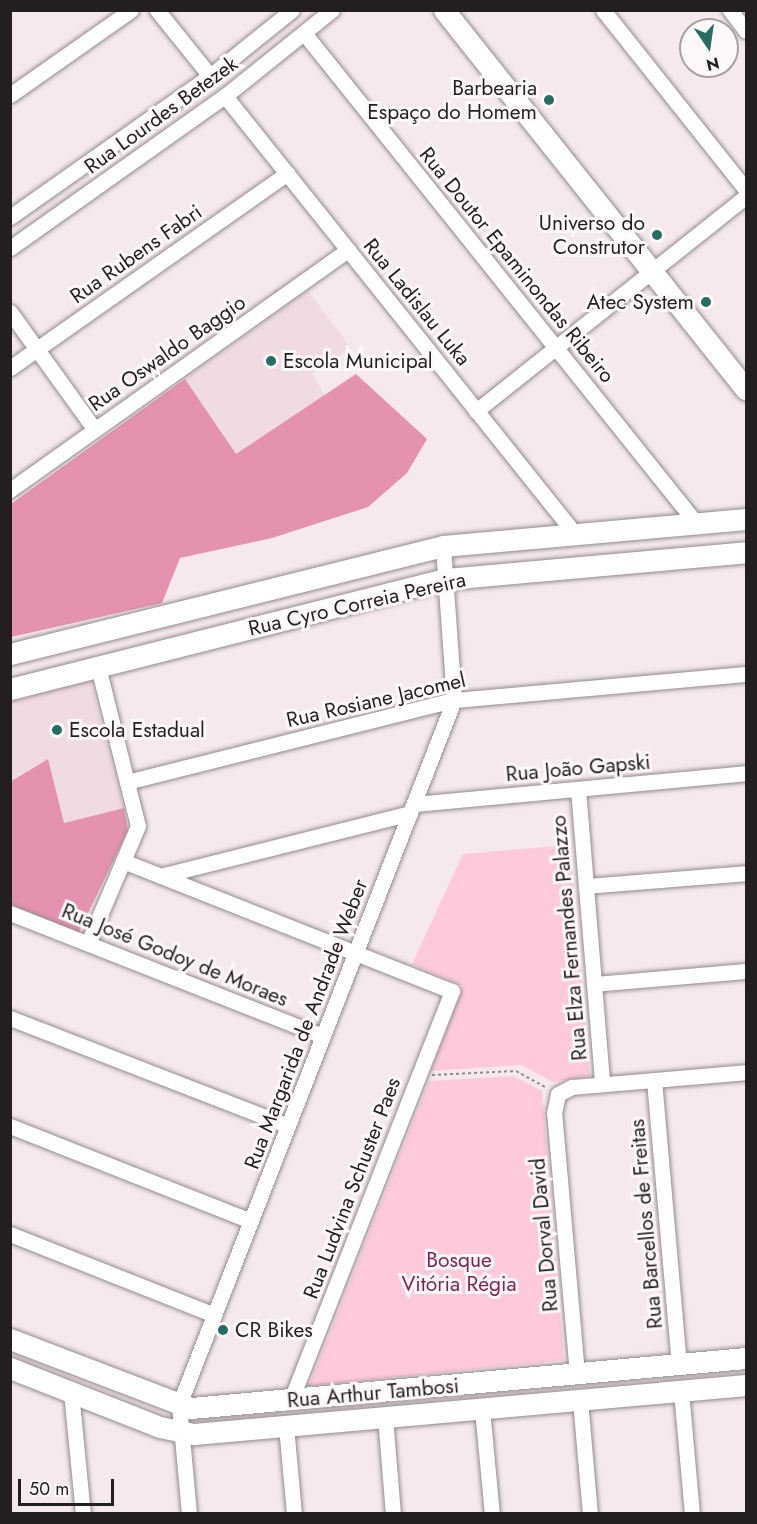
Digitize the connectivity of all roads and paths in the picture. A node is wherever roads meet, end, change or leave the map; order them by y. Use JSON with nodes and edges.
{"nodes":[{"id":1,"x":131,"y":10,"type":"edge"},
{"id":2,"x":157,"y":10,"type":"edge"},
{"id":3,"x":332,"y":10,"type":"edge"},
{"id":4,"x":444,"y":10,"type":"edge"},
{"id":5,"x":603,"y":10,"type":"edge"},
{"id":6,"x":730,"y":10,"type":"edge"},
{"id":7,"x":289,"y":11,"type":"edge"},
{"id":8,"x":747,"y":31,"type":"edge"},
{"id":9,"x":304,"y":33,"type":"junction"},
{"id":10,"x":210,"y":76,"type":"junction"},
{"id":11,"x":10,"y":95,"type":"edge"},
{"id":12,"x":225,"y":96,"type":"junction"},
{"id":13,"x":287,"y":173,"type":"junction"},
{"id":14,"x":747,"y":190,"type":"edge"},
{"id":15,"x":747,"y":196,"type":"edge"},
{"id":16,"x":10,"y":217,"type":"edge"},
{"id":17,"x":10,"y":248,"type":"edge"},
{"id":18,"x":348,"y":250,"type":"junction"},
{"id":19,"x":652,"y":271,"type":"junction"},
{"id":20,"x":10,"y":312,"type":"edge"},
{"id":21,"x":556,"y":348,"type":"junction"},
{"id":22,"x":37,"y":350,"type":"junction"},
{"id":23,"x":10,"y":369,"type":"edge"},
{"id":24,"x":747,"y":389,"type":"edge"},
{"id":25,"x":477,"y":411,"type":"junction"},
{"id":26,"x":95,"y":430,"type":"junction"},
{"id":27,"x":10,"y":490,"type":"edge"},
{"id":28,"x":747,"y":519,"type":"edge"},
{"id":29,"x":696,"y":524,"type":"junction"},
{"id":30,"x":575,"y":534,"type":"junction"},
{"id":31,"x":443,"y":546,"type":"junction"},
{"id":32,"x":747,"y":552,"type":"edge"},
{"id":33,"x":446,"y":579,"type":"junction"},
{"id":34,"x":10,"y":654,"type":"edge"},
{"id":35,"x":98,"y":667,"type":"junction"},
{"id":36,"x":747,"y":674,"type":"edge"},
{"id":37,"x":10,"y":689,"type":"edge"},
{"id":38,"x":454,"y":700,"type":"junction"},
{"id":39,"x":747,"y":774,"type":"edge"},
{"id":40,"x":127,"y":782,"type":"junction"},
{"id":41,"x":578,"y":789,"type":"junction"},
{"id":42,"x":412,"y":809,"type":"junction"},
{"id":43,"x":123,"y":861,"type":"junction"},
{"id":44,"x":747,"y":873,"type":"edge"},
{"id":45,"x":160,"y":876,"type":"junction"},
{"id":46,"x":586,"y":886,"type":"junction"},
{"id":47,"x":10,"y":913,"type":"edge"},
{"id":48,"x":88,"y":943,"type":"junction"},
{"id":49,"x":356,"y":953,"type":"junction"},
{"id":50,"x":747,"y":972,"type":"edge"},
{"id":51,"x":594,"y":984,"type":"junction"},
{"id":52,"x":10,"y":1018,"type":"edge"},
{"id":53,"x":323,"y":1036,"type":"junction"},
{"id":54,"x":747,"y":1072,"type":"edge"},
{"id":55,"x":418,"y":1076,"type":"junction"},
{"id":56,"x":654,"y":1080,"type":"junction"},
{"id":57,"x":602,"y":1084,"type":"junction"},
{"id":58,"x":558,"y":1094,"type":"junction"},
{"id":59,"x":10,"y":1126,"type":"edge"},
{"id":60,"x":288,"y":1126,"type":"junction"},
{"id":61,"x":251,"y":1221,"type":"junction"},
{"id":62,"x":10,"y":1234,"type":"edge"},
{"id":63,"x":215,"y":1315,"type":"junction"},
{"id":64,"x":10,"y":1339,"type":"edge"},
{"id":65,"x":747,"y":1358,"type":"edge"},
{"id":66,"x":679,"y":1365,"type":"junction"},
{"id":67,"x":10,"y":1368,"type":"edge"},
{"id":68,"x":577,"y":1374,"type":"junction"},
{"id":69,"x":747,"y":1385,"type":"edge"},
{"id":70,"x":681,"y":1391,"type":"junction"},
{"id":71,"x":71,"y":1392,"type":"junction"},
{"id":72,"x":291,"y":1400,"type":"junction"},
{"id":73,"x":580,"y":1400,"type":"junction"},
{"id":74,"x":180,"y":1406,"type":"junction"},
{"id":75,"x":482,"y":1409,"type":"junction"},
{"id":76,"x":385,"y":1417,"type":"junction"},
{"id":77,"x":286,"y":1426,"type":"junction"},
{"id":78,"x":182,"y":1433,"type":"junction"},
{"id":79,"x":83,"y":1514,"type":"edge"},
{"id":80,"x":189,"y":1514,"type":"edge"},
{"id":81,"x":294,"y":1514,"type":"edge"},
{"id":82,"x":393,"y":1514,"type":"edge"},
{"id":83,"x":492,"y":1514,"type":"edge"},
{"id":84,"x":590,"y":1514,"type":"edge"},
{"id":85,"x":692,"y":1514,"type":"edge"}],
"edges":[{"from":1,"to":11,"type":"street"},
{"from":2,"to":10,"type":"street"},
{"from":3,"to":9,"type":"street","name":"Rua Lourdes Betezek"},
{"from":4,"to":19,"type":"street"},
{"from":5,"to":14,"type":"street"},
{"from":6,"to":8,"type":"street"},
{"from":7,"to":10,"type":"street","name":"Rua Lourdes Betezek"},
{"from":9,"to":12,"type":"street","name":"Rua Lourdes Betezek"},
{"from":9,"to":21,"type":"street","name":"Rua Doutor Epaminondas Ribeiro"},
{"from":10,"to":16,"type":"street","name":"Rua Lourdes Betezek"},
{"from":12,"to":13,"type":"street","name":"Rua Ladislau Luka"},
{"from":12,"to":17,"type":"street","name":"Rua Lourdes Betezek"},
{"from":13,"to":18,"type":"street","name":"Rua Ladislau Luka"},
{"from":13,"to":22,"type":"street","name":"Rua Rubens Fabri"},
{"from":15,"to":19,"type":"street"},
{"from":18,"to":25,"type":"street","name":"Rua Ladislau Luka"},
{"from":18,"to":26,"type":"street","name":"Rua Oswaldo Baggio"},
{"from":19,"to":21,"type":"street"},
{"from":19,"to":24,"type":"street"},
{"from":20,"to":22,"type":"street"},
{"from":21,"to":25,"type":"street"},
{"from":21,"to":29,"type":"street","name":"Rua Doutor Epaminondas Ribeiro"},
{"from":22,"to":23,"type":"street","name":"Rua Rubens Fabri"},
{"from":22,"to":26,"type":"street"},
{"from":25,"to":30,"type":"street","name":"Rua Ladislau Luka"},
{"from":26,"to":27,"type":"street","name":"Rua Oswaldo Baggio"},
{"from":28,"to":29,"type":"street","name":"Rua Cyro Correia Pereira"},
{"from":29,"to":30,"type":"street","name":"Rua Cyro Correia Pereira"},
{"from":30,"to":31,"type":"street","name":"Rua Cyro Correia Pereira"},
{"from":31,"to":33,"type":"street","name":"Rua Margarida de Andrade Weber"},
{"from":31,"to":34,"type":"street","name":"Rua Cyro Correia Pereira"},
{"from":32,"to":33,"type":"street","name":"Rua Cyro Correia Pereira"},
{"from":33,"to":35,"type":"street","name":"Rua Cyro Correia Pereira"},
{"from":33,"to":38,"type":"street","name":"Rua Margarida de Andrade Weber"},
{"from":35,"to":37,"type":"street","name":"Rua Cyro Correia Pereira"},
{"from":35,"to":40,"type":"street"},
{"from":36,"to":38,"type":"street","name":"Rua Rosiane Jacomel"},
{"from":38,"to":40,"type":"street","name":"Rua Rosiane Jacomel"},
{"from":38,"to":42,"type":"street","name":"Rua Margarida de Andrade Weber"},
{"from":39,"to":41,"type":"street","name":"Rua João Gapski"},
{"from":40,"to":43,"type":"street"},
{"from":41,"to":42,"type":"street","name":"Rua João Gapski"},
{"from":41,"to":46,"type":"street","name":"Rua Elza Fernandes Palazzo"},
{"from":42,"to":45,"type":"street","name":"Rua João Gapski"},
{"from":42,"to":49,"type":"street","name":"Rua Margarida de Andrade Weber"},
{"from":43,"to":45,"type":"street"},
{"from":43,"to":48,"type":"street"},
{"from":44,"to":46,"type":"street"},
{"from":45,"to":49,"type":"street"},
{"from":46,"to":51,"type":"street","name":"Rua Elza Fernandes Palazzo"},
{"from":47,"to":48,"type":"street","name":"Rua José Godoy de Moraes"},
{"from":48,"to":53,"type":"street","name":"Rua José Godoy de Moraes"},
{"from":49,"to":53,"type":"street","name":"Rua Margarida de Andrade Weber"},
{"from":49,"to":55,"type":"street","name":"Rua Ludvina Schuster Paes"},
{"from":50,"to":51,"type":"street"},
{"from":51,"to":57,"type":"street","name":"Rua Elza Fernandes Palazzo"},
{"from":52,"to":60,"type":"street"},
{"from":53,"to":60,"type":"street","name":"Rua Margarida de Andrade Weber"},
{"from":54,"to":56,"type":"street"},
{"from":55,"to":58,"type":"path"},
{"from":55,"to":72,"type":"street","name":"Rua Ludvina Schuster Paes"},
{"from":56,"to":57,"type":"street"},
{"from":56,"to":66,"type":"street","name":"Rua Barcellos de Freitas"},
{"from":57,"to":58,"type":"street"},
{"from":58,"to":68,"type":"street","name":"Rua Dorval David"},
{"from":59,"to":61,"type":"street"},
{"from":60,"to":61,"type":"street","name":"Rua Margarida de Andrade Weber"},
{"from":61,"to":63,"type":"street","name":"Rua Margarida de Andrade Weber"},
{"from":62,"to":63,"type":"street"},
{"from":63,"to":74,"type":"street","name":"Rua Margarida de Andrade Weber"},
{"from":64,"to":74,"type":"street","name":"Rua Arthur Tambosi"},
{"from":65,"to":66,"type":"street","name":"Rua Arthur Tambosi"},
{"from":66,"to":68,"type":"street","name":"Rua Arthur Tambosi"},
{"from":67,"to":71,"type":"street","name":"Rua Arthur Tambosi"},
{"from":68,"to":72,"type":"street","name":"Rua Arthur Tambosi"},
{"from":69,"to":70,"type":"street","name":"Rua Arthur Tambosi"},
{"from":70,"to":73,"type":"street","name":"Rua Arthur Tambosi"},
{"from":70,"to":85,"type":"street"},
{"from":71,"to":78,"type":"street","name":"Rua Arthur Tambosi"},
{"from":71,"to":79,"type":"street"},
{"from":72,"to":74,"type":"street","name":"Rua Arthur Tambosi"},
{"from":73,"to":75,"type":"street","name":"Rua Arthur Tambosi"},
{"from":73,"to":84,"type":"street"},
{"from":74,"to":78,"type":"street","name":"Rua Margarida de Andrade Weber"},
{"from":75,"to":76,"type":"street","name":"Rua Arthur Tambosi"},
{"from":75,"to":83,"type":"street"},
{"from":76,"to":77,"type":"street","name":"Rua Arthur Tambosi"},
{"from":76,"to":82,"type":"street"},
{"from":77,"to":78,"type":"street","name":"Rua Arthur Tambosi"},
{"from":77,"to":81,"type":"street"},
{"from":78,"to":80,"type":"street","name":"Rua Margarida de Andrade Weber"}]}
